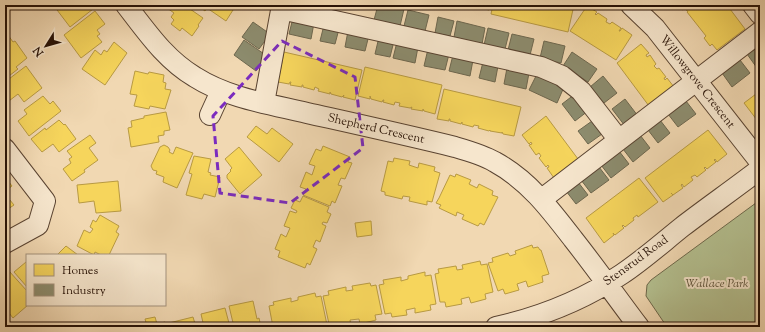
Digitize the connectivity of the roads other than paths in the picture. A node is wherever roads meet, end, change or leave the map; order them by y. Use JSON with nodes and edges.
{"nodes":[{"id":1,"x":126,"y":5,"type":"edge"},
{"id":2,"x":753,"y":5,"type":"edge"},
{"id":3,"x":635,"y":6,"type":"edge"},
{"id":4,"x":281,"y":7,"type":"edge"},
{"id":5,"x":760,"y":14,"type":"edge"},
{"id":6,"x":760,"y":32,"type":"edge"},
{"id":7,"x":696,"y":80,"type":"junction"},
{"id":8,"x":221,"y":91,"type":"junction"},
{"id":9,"x":264,"y":103,"type":"junction"},
{"id":10,"x":210,"y":115,"type":"dead end"},
{"id":11,"x":619,"y":140,"type":"junction"},
{"id":12,"x":5,"y":149,"type":"edge"},
{"id":13,"x":760,"y":162,"type":"edge"},
{"id":14,"x":760,"y":169,"type":"edge"},
{"id":15,"x":542,"y":199,"type":"junction"},
{"id":16,"x":5,"y":243,"type":"edge"},
{"id":17,"x":607,"y":283,"type":"junction"},
{"id":18,"x":496,"y":327,"type":"edge"},
{"id":19,"x":639,"y":327,"type":"edge"}],
"edges":[{"from":1,"to":8,"type":"street","name":"Shepherd Crescent"},
{"from":2,"to":5,"type":"street"},
{"from":3,"to":7,"type":"street","name":"Willowgrove Crescent"},
{"from":4,"to":9,"type":"street"},
{"from":4,"to":11,"type":"street"},
{"from":6,"to":7,"type":"street"},
{"from":7,"to":11,"type":"street"},
{"from":7,"to":13,"type":"street","name":"Willowgrove Crescent"},
{"from":8,"to":9,"type":"street","name":"Shepherd Crescent"},
{"from":8,"to":10,"type":"street"},
{"from":9,"to":15,"type":"street","name":"Shepherd Crescent"},
{"from":11,"to":15,"type":"street"},
{"from":12,"to":16,"type":"street"},
{"from":14,"to":17,"type":"street","name":"Stensrud Road"},
{"from":15,"to":17,"type":"street","name":"Shepherd Crescent"},
{"from":17,"to":18,"type":"street","name":"Stensrud Road"},
{"from":17,"to":19,"type":"street","name":"Shepherd Crescent"}]}
